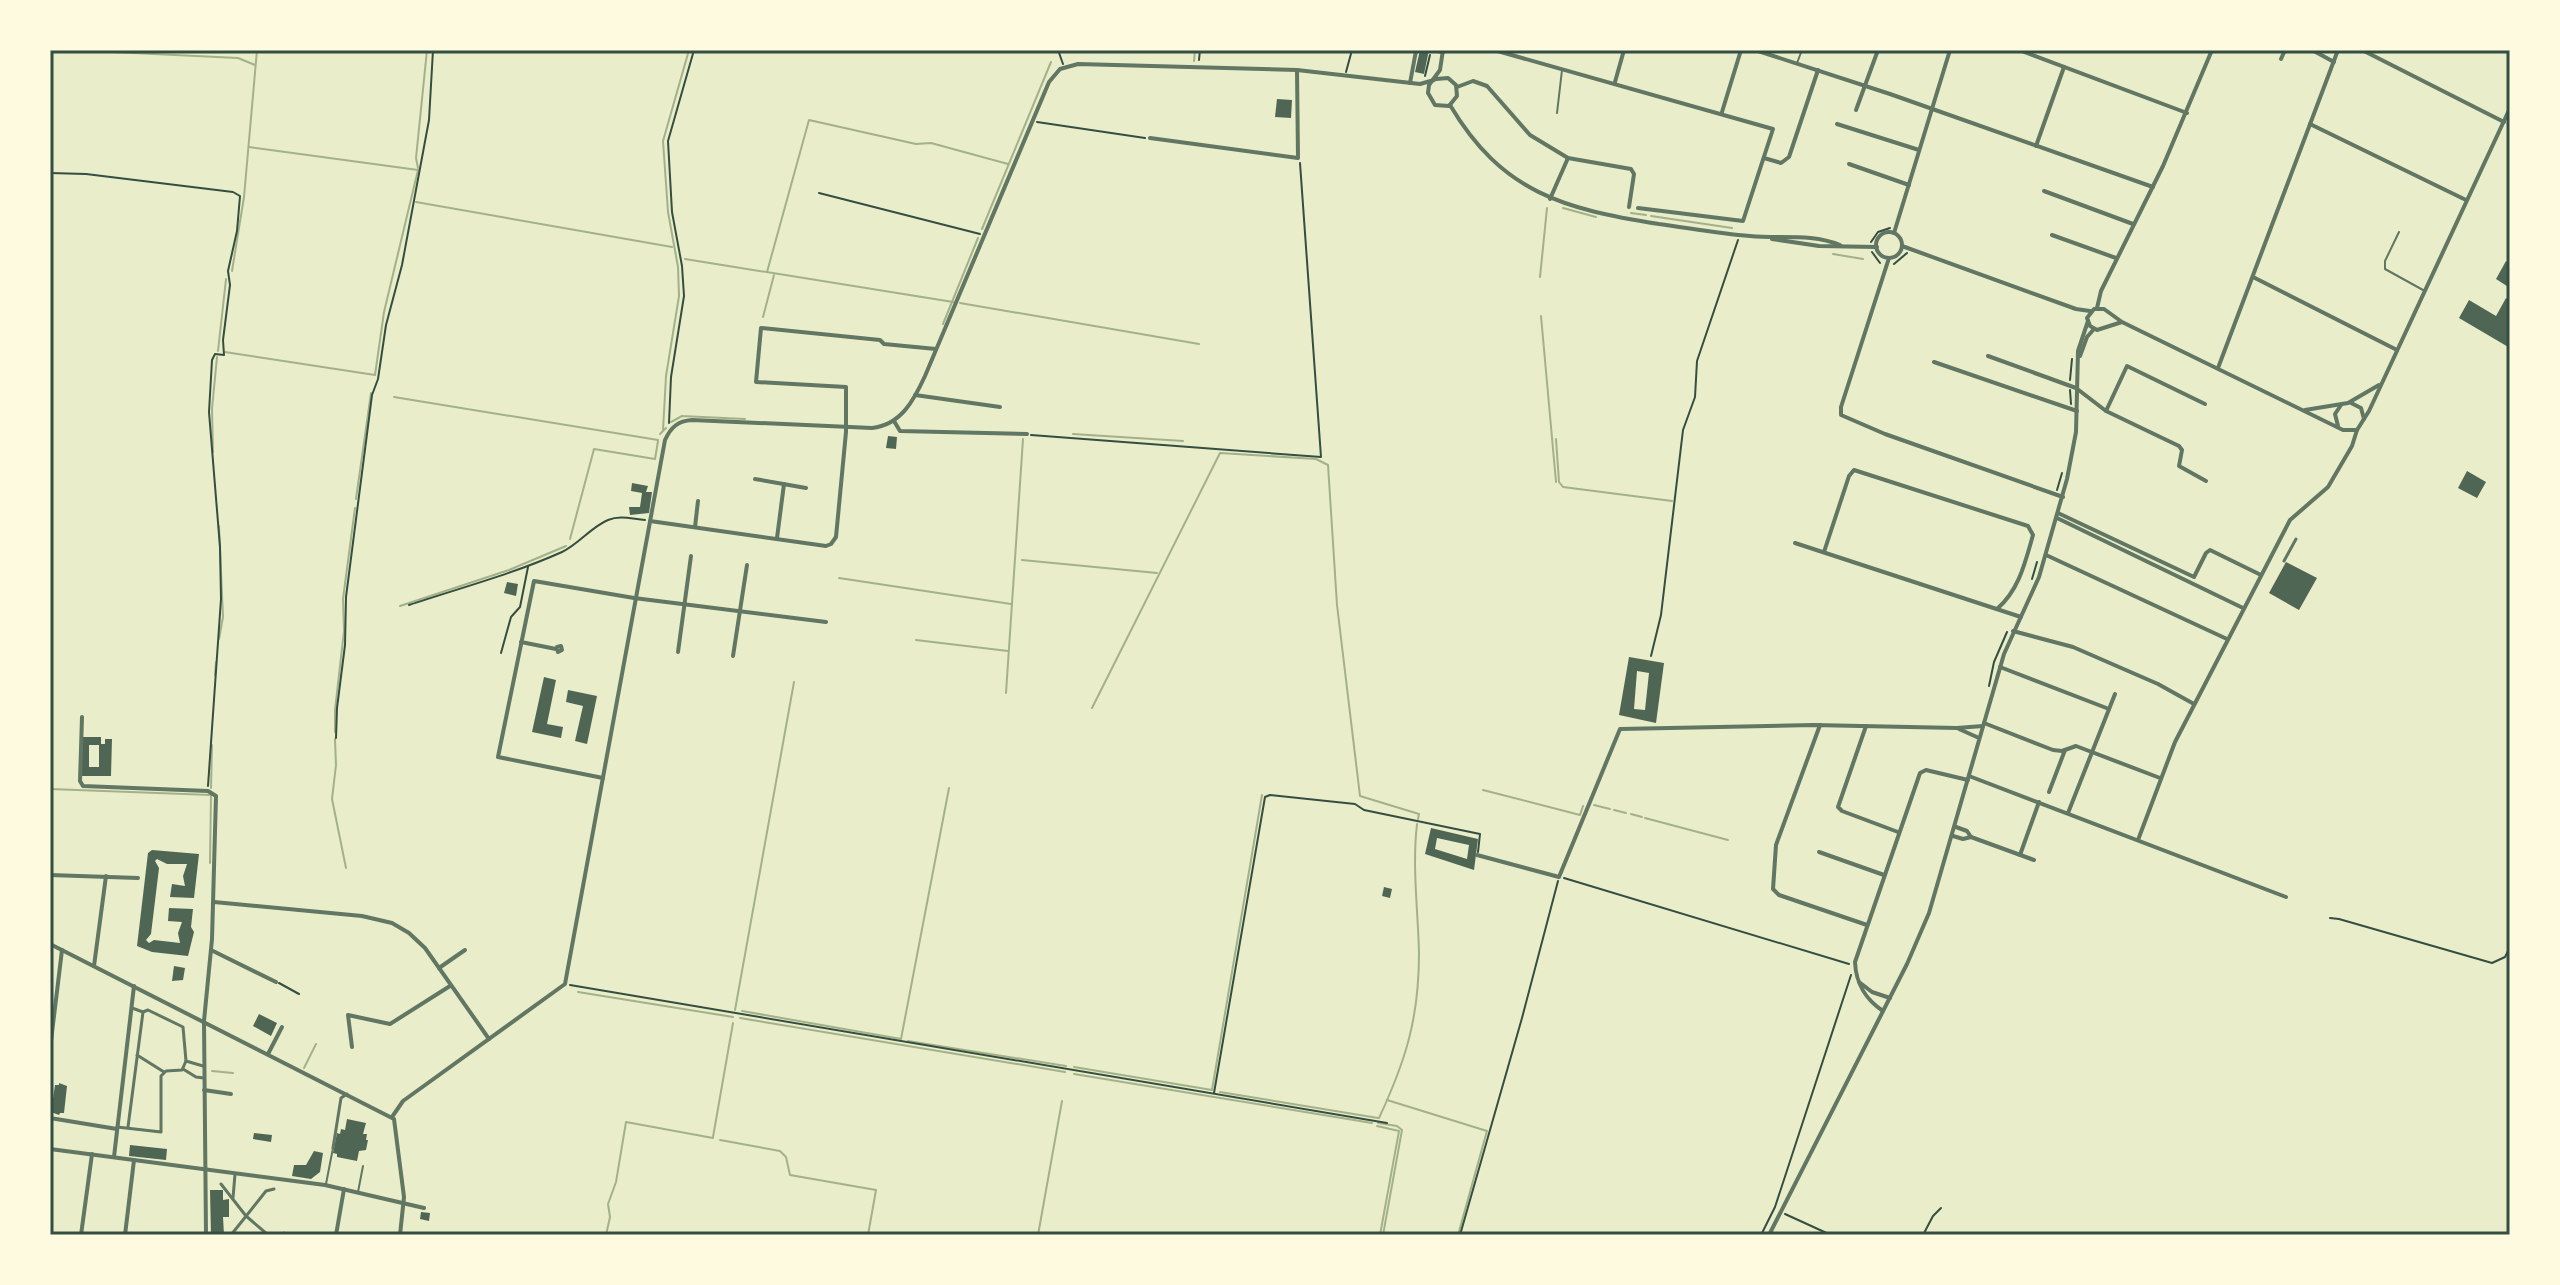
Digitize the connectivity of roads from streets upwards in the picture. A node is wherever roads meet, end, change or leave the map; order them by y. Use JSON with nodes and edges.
{"nodes":[{"id":1,"x":1432,"y":50,"type":"edge"},
{"id":2,"x":1494,"y":50,"type":"edge"},
{"id":3,"x":1624,"y":50,"type":"edge"},
{"id":4,"x":1741,"y":50,"type":"edge"},
{"id":5,"x":1755,"y":50,"type":"edge"},
{"id":6,"x":1878,"y":50,"type":"edge"},
{"id":7,"x":1950,"y":50,"type":"edge"},
{"id":8,"x":2019,"y":50,"type":"edge"},
{"id":9,"x":2212,"y":50,"type":"edge"},
{"id":10,"x":2285,"y":50,"type":"edge"},
{"id":11,"x":2312,"y":50,"type":"edge"},
{"id":12,"x":2338,"y":50,"type":"edge"},
{"id":13,"x":2362,"y":50,"type":"edge"},
{"id":14,"x":1416,"y":51,"type":"edge"},
{"id":15,"x":1443,"y":51,"type":"edge"},
{"id":16,"x":2281,"y":59,"type":"dead end"},
{"id":17,"x":2334,"y":62,"type":"junction"},
{"id":18,"x":1441,"y":63,"type":"junction"},
{"id":19,"x":2064,"y":67,"type":"junction"},
{"id":20,"x":1297,"y":70,"type":"junction"},
{"id":21,"x":1818,"y":70,"type":"junction"},
{"id":22,"x":1449,"y":78,"type":"junction"},
{"id":23,"x":1435,"y":79,"type":"junction"},
{"id":24,"x":1413,"y":83,"type":"junction"},
{"id":25,"x":1614,"y":83,"type":"junction"},
{"id":26,"x":1865,"y":86,"type":"junction"},
{"id":27,"x":1457,"y":87,"type":"junction"},
{"id":28,"x":1428,"y":96,"type":"junction"},
{"id":29,"x":1450,"y":105,"type":"junction"},
{"id":30,"x":2510,"y":108,"type":"edge"},
{"id":31,"x":1856,"y":110,"type":"dead end"},
{"id":32,"x":1933,"y":110,"type":"junction"},
{"id":33,"x":1722,"y":112,"type":"junction"},
{"id":34,"x":2187,"y":113,"type":"junction"},
{"id":35,"x":2504,"y":122,"type":"junction"},
{"id":36,"x":1837,"y":124,"type":"dead end"},
{"id":37,"x":2310,"y":124,"type":"junction"},
{"id":38,"x":1150,"y":138,"type":"road end"},
{"id":39,"x":2036,"y":146,"type":"junction"},
{"id":40,"x":1920,"y":151,"type":"junction"},
{"id":41,"x":1568,"y":158,"type":"junction"},
{"id":42,"x":1764,"y":158,"type":"junction"},
{"id":43,"x":1849,"y":164,"type":"dead end"},
{"id":44,"x":1909,"y":185,"type":"junction"},
{"id":45,"x":2153,"y":187,"type":"junction"},
{"id":46,"x":2044,"y":191,"type":"dead end"},
{"id":47,"x":1550,"y":199,"type":"junction"},
{"id":48,"x":2466,"y":200,"type":"junction"},
{"id":49,"x":1629,"y":207,"type":"dead end"},
{"id":50,"x":1638,"y":208,"type":"dead end"},
{"id":51,"x":2133,"y":224,"type":"junction"},
{"id":52,"x":1894,"y":233,"type":"junction"},
{"id":53,"x":2052,"y":235,"type":"dead end"},
{"id":54,"x":1902,"y":246,"type":"junction"},
{"id":55,"x":1874,"y":247,"type":"junction"},
{"id":56,"x":1889,"y":258,"type":"junction"},
{"id":57,"x":2116,"y":258,"type":"junction"},
{"id":58,"x":2253,"y":277,"type":"junction"},
{"id":59,"x":2097,"y":308,"type":"junction"},
{"id":60,"x":2076,"y":309,"type":"junction"},
{"id":61,"x":2090,"y":311,"type":"junction"},
{"id":62,"x":2109,"y":315,"type":"junction"},
{"id":63,"x":2088,"y":320,"type":"junction"},
{"id":64,"x":2122,"y":322,"type":"junction"},
{"id":65,"x":2108,"y":325,"type":"junction"},
{"id":66,"x":2094,"y":329,"type":"junction"},
{"id":67,"x":937,"y":349,"type":"junction"},
{"id":68,"x":2397,"y":350,"type":"junction"},
{"id":69,"x":1988,"y":356,"type":"dead end"},
{"id":70,"x":1934,"y":362,"type":"dead end"},
{"id":71,"x":2076,"y":366,"type":"junction"},
{"id":72,"x":2218,"y":368,"type":"junction"},
{"id":73,"x":2383,"y":380,"type":"junction"},
{"id":74,"x":2076,"y":388,"type":"junction"},
{"id":75,"x":915,"y":395,"type":"junction"},
{"id":76,"x":2346,"y":403,"type":"junction"},
{"id":77,"x":2205,"y":404,"type":"dead end"},
{"id":78,"x":1000,"y":407,"type":"dead end"},
{"id":79,"x":2304,"y":410,"type":"junction"},
{"id":80,"x":2077,"y":411,"type":"junction"},
{"id":81,"x":2106,"y":411,"type":"junction"},
{"id":82,"x":894,"y":421,"type":"junction"},
{"id":83,"x":846,"y":428,"type":"junction"},
{"id":84,"x":2343,"y":430,"type":"junction"},
{"id":85,"x":2357,"y":430,"type":"junction"},
{"id":86,"x":1027,"y":434,"type":"road end"},
{"id":87,"x":755,"y":479,"type":"dead end"},
{"id":88,"x":2206,"y":481,"type":"dead end"},
{"id":89,"x":784,"y":484,"type":"junction"},
{"id":90,"x":806,"y":488,"type":"dead end"},
{"id":91,"x":2063,"y":497,"type":"junction"},
{"id":92,"x":698,"y":501,"type":"dead end"},
{"id":93,"x":2058,"y":515,"type":"junction"},
{"id":94,"x":650,"y":521,"type":"junction"},
{"id":95,"x":695,"y":527,"type":"junction"},
{"id":96,"x":777,"y":538,"type":"junction"},
{"id":97,"x":2296,"y":539,"type":"dead end"},
{"id":98,"x":1795,"y":543,"type":"dead end"},
{"id":99,"x":1824,"y":552,"type":"junction"},
{"id":100,"x":2046,"y":555,"type":"junction"},
{"id":101,"x":691,"y":556,"type":"dead end"},
{"id":102,"x":2284,"y":561,"type":"dead end"},
{"id":103,"x":747,"y":565,"type":"dead end"},
{"id":104,"x":2261,"y":575,"type":"junction"},
{"id":105,"x":2194,"y":577,"type":"junction"},
{"id":106,"x":2195,"y":585,"type":"junction"},
{"id":107,"x":634,"y":598,"type":"junction"},
{"id":108,"x":684,"y":604,"type":"junction"},
{"id":109,"x":2243,"y":608,"type":"junction"},
{"id":110,"x":1997,"y":609,"type":"junction"},
{"id":111,"x":739,"y":611,"type":"junction"},
{"id":112,"x":2021,"y":617,"type":"junction"},
{"id":113,"x":826,"y":622,"type":"dead end"},
{"id":114,"x":2013,"y":631,"type":"junction"},
{"id":115,"x":2227,"y":639,"type":"junction"},
{"id":116,"x":521,"y":642,"type":"junction"},
{"id":117,"x":556,"y":649,"type":"dead end"},
{"id":118,"x":678,"y":652,"type":"dead end"},
{"id":119,"x":733,"y":656,"type":"dead end"},
{"id":120,"x":2000,"y":667,"type":"junction"},
{"id":121,"x":2115,"y":694,"type":"dead end"},
{"id":122,"x":2194,"y":704,"type":"junction"},
{"id":123,"x":2109,"y":709,"type":"junction"},
{"id":124,"x":82,"y":717,"type":"dead end"},
{"id":125,"x":1984,"y":724,"type":"junction"},
{"id":126,"x":1820,"y":725,"type":"junction"},
{"id":127,"x":1866,"y":726,"type":"junction"},
{"id":128,"x":1957,"y":728,"type":"junction"},
{"id":129,"x":1979,"y":738,"type":"junction"},
{"id":130,"x":2065,"y":750,"type":"junction"},
{"id":131,"x":2092,"y":752,"type":"junction"},
{"id":132,"x":603,"y":778,"type":"junction"},
{"id":133,"x":1969,"y":778,"type":"junction"},
{"id":134,"x":2160,"y":778,"type":"junction"},
{"id":135,"x":2049,"y":792,"type":"dead end"},
{"id":136,"x":2039,"y":802,"type":"junction"},
{"id":137,"x":2068,"y":813,"type":"junction"},
{"id":138,"x":1956,"y":827,"type":"junction"},
{"id":139,"x":1898,"y":832,"type":"junction"},
{"id":140,"x":1953,"y":836,"type":"junction"},
{"id":141,"x":1971,"y":837,"type":"junction"},
{"id":142,"x":2138,"y":840,"type":"junction"},
{"id":143,"x":1819,"y":852,"type":"dead end"},
{"id":144,"x":1477,"y":855,"type":"road end"},
{"id":145,"x":2020,"y":855,"type":"junction"},
{"id":146,"x":2034,"y":860,"type":"dead end"},
{"id":147,"x":50,"y":875,"type":"edge"},
{"id":148,"x":1884,"y":875,"type":"junction"},
{"id":149,"x":106,"y":876,"type":"junction"},
{"id":150,"x":138,"y":878,"type":"dead end"},
{"id":151,"x":2286,"y":897,"type":"dead end"},
{"id":152,"x":214,"y":902,"type":"junction"},
{"id":153,"x":1867,"y":926,"type":"junction"},
{"id":154,"x":50,"y":944,"type":"edge"},
{"id":155,"x":62,"y":950,"type":"junction"},
{"id":156,"x":211,"y":950,"type":"junction"},
{"id":157,"x":465,"y":950,"type":"dead end"},
{"id":158,"x":94,"y":966,"type":"junction"},
{"id":159,"x":439,"y":968,"type":"junction"},
{"id":160,"x":1858,"y":980,"type":"junction"},
{"id":161,"x":276,"y":982,"type":"road end"},
{"id":162,"x":134,"y":986,"type":"junction"},
{"id":163,"x":450,"y":986,"type":"junction"},
{"id":164,"x":1890,"y":998,"type":"junction"},
{"id":165,"x":132,"y":1008,"type":"junction"},
{"id":166,"x":1883,"y":1011,"type":"junction"},
{"id":167,"x":143,"y":1012,"type":"junction"},
{"id":168,"x":204,"y":1021,"type":"junction"},
{"id":169,"x":282,"y":1027,"type":"dead end"},
{"id":170,"x":489,"y":1039,"type":"junction"},
{"id":171,"x":352,"y":1047,"type":"dead end"},
{"id":172,"x":127,"y":1048,"type":"junction"},
{"id":173,"x":50,"y":1049,"type":"edge"},
{"id":174,"x":138,"y":1049,"type":"junction"},
{"id":175,"x":268,"y":1054,"type":"junction"},
{"id":176,"x":137,"y":1055,"type":"junction"},
{"id":177,"x":186,"y":1061,"type":"junction"},
{"id":178,"x":203,"y":1066,"type":"junction"},
{"id":179,"x":183,"y":1069,"type":"junction"},
{"id":180,"x":164,"y":1072,"type":"junction"},
{"id":181,"x":204,"y":1078,"type":"junction"},
{"id":182,"x":122,"y":1087,"type":"junction"},
{"id":183,"x":133,"y":1088,"type":"junction"},
{"id":184,"x":204,"y":1090,"type":"junction"},
{"id":185,"x":231,"y":1094,"type":"dead end"},
{"id":186,"x":347,"y":1094,"type":"junction"},
{"id":187,"x":392,"y":1117,"type":"junction"},
{"id":188,"x":50,"y":1118,"type":"edge"},
{"id":189,"x":117,"y":1128,"type":"junction"},
{"id":190,"x":128,"y":1129,"type":"junction"},
{"id":191,"x":333,"y":1148,"type":"road end"},
{"id":192,"x":50,"y":1149,"type":"edge"},
{"id":193,"x":92,"y":1154,"type":"junction"},
{"id":194,"x":114,"y":1157,"type":"junction"},
{"id":195,"x":134,"y":1160,"type":"junction"},
{"id":196,"x":206,"y":1169,"type":"junction"},
{"id":197,"x":235,"y":1173,"type":"junction"},
{"id":198,"x":221,"y":1184,"type":"dead end"},
{"id":199,"x":274,"y":1189,"type":"dead end"},
{"id":200,"x":344,"y":1189,"type":"junction"},
{"id":201,"x":233,"y":1198,"type":"junction"},
{"id":202,"x":404,"y":1204,"type":"junction"},
{"id":203,"x":424,"y":1208,"type":"dead end"},
{"id":204,"x":246,"y":1216,"type":"junction"},
{"id":205,"x":271,"y":1234,"type":"edge"},
{"id":206,"x":283,"y":1234,"type":"edge"},
{"id":207,"x":81,"y":1235,"type":"edge"},
{"id":208,"x":125,"y":1235,"type":"edge"},
{"id":209,"x":206,"y":1235,"type":"edge"},
{"id":210,"x":231,"y":1235,"type":"edge"},
{"id":211,"x":336,"y":1235,"type":"edge"},
{"id":212,"x":400,"y":1235,"type":"edge"},
{"id":213,"x":1769,"y":1235,"type":"edge"}],
"edges":[{"from":1,"to":15,"type":"street"},
{"from":2,"to":25,"type":"street"},
{"from":3,"to":25,"type":"street"},
{"from":4,"to":33,"type":"street"},
{"from":5,"to":21,"type":"street"},
{"from":6,"to":26,"type":"street"},
{"from":7,"to":32,"type":"street"},
{"from":8,"to":19,"type":"street"},
{"from":9,"to":34,"type":"street"},
{"from":10,"to":16,"type":"street"},
{"from":11,"to":17,"type":"street"},
{"from":12,"to":17,"type":"street"},
{"from":13,"to":35,"type":"street"},
{"from":14,"to":24,"type":"street"},
{"from":15,"to":18,"type":"street"},
{"from":17,"to":37,"type":"street"},
{"from":18,"to":22,"type":"street"},
{"from":18,"to":23,"type":"street"},
{"from":19,"to":34,"type":"street"},
{"from":19,"to":39,"type":"street"},
{"from":20,"to":24,"type":"street"},
{"from":20,"to":38,"type":"street"},
{"from":20,"to":67,"type":"street"},
{"from":21,"to":26,"type":"street"},
{"from":21,"to":42,"type":"street"},
{"from":22,"to":23,"type":"street"},
{"from":22,"to":27,"type":"street"},
{"from":23,"to":24,"type":"street"},
{"from":23,"to":28,"type":"street"},
{"from":24,"to":28,"type":"street"},
{"from":25,"to":33,"type":"street"},
{"from":26,"to":31,"type":"street"},
{"from":26,"to":32,"type":"street"},
{"from":27,"to":29,"type":"street"},
{"from":27,"to":41,"type":"street"},
{"from":28,"to":29,"type":"street"},
{"from":29,"to":47,"type":"street"},
{"from":30,"to":35,"type":"street"},
{"from":32,"to":39,"type":"street"},
{"from":32,"to":40,"type":"street"},
{"from":33,"to":42,"type":"street"},
{"from":34,"to":45,"type":"street"},
{"from":35,"to":48,"type":"street"},
{"from":36,"to":40,"type":"street"},
{"from":37,"to":48,"type":"street"},
{"from":37,"to":58,"type":"street"},
{"from":39,"to":45,"type":"street"},
{"from":40,"to":44,"type":"street"},
{"from":41,"to":47,"type":"street"},
{"from":41,"to":49,"type":"street"},
{"from":42,"to":50,"type":"street"},
{"from":43,"to":44,"type":"street"},
{"from":44,"to":52,"type":"street"},
{"from":45,"to":51,"type":"street"},
{"from":46,"to":51,"type":"street"},
{"from":47,"to":55,"type":"street"},
{"from":48,"to":68,"type":"street"},
{"from":51,"to":57,"type":"street"},
{"from":52,"to":54,"type":"street"},
{"from":52,"to":55,"type":"street"},
{"from":53,"to":57,"type":"street"},
{"from":54,"to":56,"type":"street"},
{"from":54,"to":60,"type":"street"},
{"from":55,"to":56,"type":"street"},
{"from":56,"to":91,"type":"street"},
{"from":57,"to":59,"type":"street"},
{"from":58,"to":68,"type":"street"},
{"from":58,"to":72,"type":"street"},
{"from":59,"to":61,"type":"street"},
{"from":59,"to":62,"type":"street"},
{"from":60,"to":61,"type":"street"},
{"from":60,"to":63,"type":"street"},
{"from":61,"to":63,"type":"street"},
{"from":62,"to":64,"type":"street"},
{"from":62,"to":65,"type":"street"},
{"from":63,"to":66,"type":"street"},
{"from":63,"to":71,"type":"street"},
{"from":64,"to":65,"type":"street"},
{"from":64,"to":72,"type":"street"},
{"from":65,"to":66,"type":"street"},
{"from":66,"to":71,"type":"street"},
{"from":67,"to":75,"type":"street"},
{"from":67,"to":83,"type":"street"},
{"from":68,"to":73,"type":"street"},
{"from":69,"to":74,"type":"street"},
{"from":70,"to":80,"type":"street"},
{"from":71,"to":74,"type":"street"},
{"from":72,"to":79,"type":"street"},
{"from":73,"to":76,"type":"street"},
{"from":73,"to":85,"type":"street"},
{"from":74,"to":80,"type":"street"},
{"from":74,"to":81,"type":"street"},
{"from":75,"to":78,"type":"street"},
{"from":75,"to":82,"type":"street"},
{"from":76,"to":79,"type":"street"},
{"from":76,"to":84,"type":"street"},
{"from":76,"to":85,"type":"street"},
{"from":77,"to":81,"type":"street"},
{"from":79,"to":84,"type":"street"},
{"from":80,"to":91,"type":"street"},
{"from":81,"to":88,"type":"street"},
{"from":82,"to":83,"type":"street"},
{"from":82,"to":86,"type":"street"},
{"from":83,"to":94,"type":"street"},
{"from":83,"to":96,"type":"street"},
{"from":84,"to":85,"type":"street"},
{"from":85,"to":104,"type":"street"},
{"from":87,"to":89,"type":"street"},
{"from":89,"to":90,"type":"street"},
{"from":89,"to":96,"type":"street"},
{"from":91,"to":93,"type":"street"},
{"from":92,"to":95,"type":"street"},
{"from":93,"to":100,"type":"street"},
{"from":93,"to":105,"type":"street"},
{"from":93,"to":106,"type":"street"},
{"from":94,"to":95,"type":"street"},
{"from":94,"to":107,"type":"street"},
{"from":95,"to":96,"type":"street"},
{"from":97,"to":102,"type":"street"},
{"from":98,"to":99,"type":"street"},
{"from":99,"to":110,"type":"street"},
{"from":99,"to":110,"type":"street"},
{"from":100,"to":112,"type":"street"},
{"from":100,"to":115,"type":"street"},
{"from":101,"to":108,"type":"street"},
{"from":103,"to":111,"type":"street"},
{"from":104,"to":105,"type":"street"},
{"from":104,"to":109,"type":"street"},
{"from":105,"to":106,"type":"street"},
{"from":106,"to":109,"type":"street"},
{"from":107,"to":108,"type":"street"},
{"from":107,"to":116,"type":"street"},
{"from":107,"to":132,"type":"street"},
{"from":108,"to":111,"type":"street"},
{"from":108,"to":118,"type":"street"},
{"from":109,"to":115,"type":"street"},
{"from":110,"to":112,"type":"street"},
{"from":111,"to":113,"type":"street"},
{"from":111,"to":119,"type":"street"},
{"from":112,"to":114,"type":"street"},
{"from":114,"to":120,"type":"street"},
{"from":114,"to":122,"type":"street"},
{"from":115,"to":122,"type":"street"},
{"from":116,"to":117,"type":"street"},
{"from":116,"to":132,"type":"street"},
{"from":120,"to":123,"type":"street"},
{"from":120,"to":125,"type":"street"},
{"from":121,"to":123,"type":"street"},
{"from":122,"to":134,"type":"street"},
{"from":123,"to":131,"type":"street"},
{"from":124,"to":152,"type":"street"},
{"from":125,"to":128,"type":"street"},
{"from":125,"to":129,"type":"street"},
{"from":125,"to":130,"type":"street"},
{"from":126,"to":127,"type":"street"},
{"from":126,"to":144,"type":"street"},
{"from":126,"to":153,"type":"street"},
{"from":127,"to":128,"type":"street"},
{"from":127,"to":139,"type":"street"},
{"from":128,"to":129,"type":"street"},
{"from":129,"to":133,"type":"street"},
{"from":130,"to":131,"type":"street"},
{"from":130,"to":135,"type":"street"},
{"from":131,"to":134,"type":"street"},
{"from":131,"to":137,"type":"street"},
{"from":132,"to":170,"type":"street"},
{"from":133,"to":136,"type":"street"},
{"from":133,"to":138,"type":"street"},
{"from":133,"to":139,"type":"street"},
{"from":134,"to":142,"type":"street"},
{"from":136,"to":137,"type":"street"},
{"from":136,"to":145,"type":"street"},
{"from":137,"to":142,"type":"street"},
{"from":138,"to":140,"type":"street"},
{"from":138,"to":141,"type":"street"},
{"from":139,"to":148,"type":"street"},
{"from":140,"to":141,"type":"street"},
{"from":140,"to":164,"type":"street"},
{"from":141,"to":145,"type":"street"},
{"from":142,"to":151,"type":"street"},
{"from":143,"to":148,"type":"street"},
{"from":145,"to":146,"type":"street"},
{"from":147,"to":149,"type":"street"},
{"from":148,"to":153,"type":"street"},
{"from":149,"to":150,"type":"street"},
{"from":149,"to":158,"type":"street"},
{"from":152,"to":156,"type":"street"},
{"from":152,"to":159,"type":"street"},
{"from":153,"to":160,"type":"street"},
{"from":154,"to":155,"type":"street"},
{"from":155,"to":158,"type":"street"},
{"from":155,"to":173,"type":"street"},
{"from":156,"to":161,"type":"street"},
{"from":156,"to":168,"type":"street"},
{"from":157,"to":159,"type":"street"},
{"from":158,"to":162,"type":"street"},
{"from":159,"to":163,"type":"street"},
{"from":160,"to":164,"type":"street"},
{"from":160,"to":166,"type":"street"},
{"from":162,"to":165,"type":"street"},
{"from":162,"to":168,"type":"street"},
{"from":163,"to":170,"type":"street"},
{"from":163,"to":171,"type":"street"},
{"from":164,"to":166,"type":"street"},
{"from":165,"to":167,"type":"street"},
{"from":165,"to":172,"type":"street"},
{"from":166,"to":213,"type":"street"},
{"from":167,"to":174,"type":"street"},
{"from":167,"to":177,"type":"street"},
{"from":168,"to":175,"type":"street"},
{"from":168,"to":178,"type":"street"},
{"from":169,"to":175,"type":"street"},
{"from":170,"to":187,"type":"street"},
{"from":172,"to":174,"type":"street"},
{"from":172,"to":182,"type":"street"},
{"from":174,"to":176,"type":"street"},
{"from":175,"to":186,"type":"street"},
{"from":176,"to":180,"type":"street"},
{"from":176,"to":183,"type":"street"},
{"from":177,"to":178,"type":"street"},
{"from":177,"to":179,"type":"street"},
{"from":178,"to":181,"type":"street"},
{"from":179,"to":180,"type":"street"},
{"from":179,"to":181,"type":"street"},
{"from":180,"to":190,"type":"street"},
{"from":181,"to":184,"type":"street"},
{"from":182,"to":183,"type":"street"},
{"from":182,"to":189,"type":"street"},
{"from":183,"to":190,"type":"street"},
{"from":184,"to":185,"type":"street"},
{"from":184,"to":196,"type":"street"},
{"from":186,"to":187,"type":"street"},
{"from":186,"to":191,"type":"street"},
{"from":187,"to":202,"type":"street"},
{"from":188,"to":189,"type":"street"},
{"from":189,"to":190,"type":"street"},
{"from":189,"to":194,"type":"street"},
{"from":192,"to":193,"type":"street"},
{"from":193,"to":194,"type":"street"},
{"from":193,"to":207,"type":"street"},
{"from":194,"to":195,"type":"street"},
{"from":195,"to":196,"type":"street"},
{"from":195,"to":208,"type":"street"},
{"from":196,"to":197,"type":"street"},
{"from":196,"to":209,"type":"street"},
{"from":197,"to":200,"type":"street"},
{"from":197,"to":201,"type":"street"},
{"from":198,"to":201,"type":"street"},
{"from":199,"to":204,"type":"street"},
{"from":200,"to":202,"type":"street"},
{"from":200,"to":211,"type":"street"},
{"from":201,"to":204,"type":"street"},
{"from":202,"to":203,"type":"street"},
{"from":202,"to":212,"type":"street"},
{"from":204,"to":205,"type":"street"},
{"from":204,"to":210,"type":"street"},
{"from":205,"to":206,"type":"street"}]}
